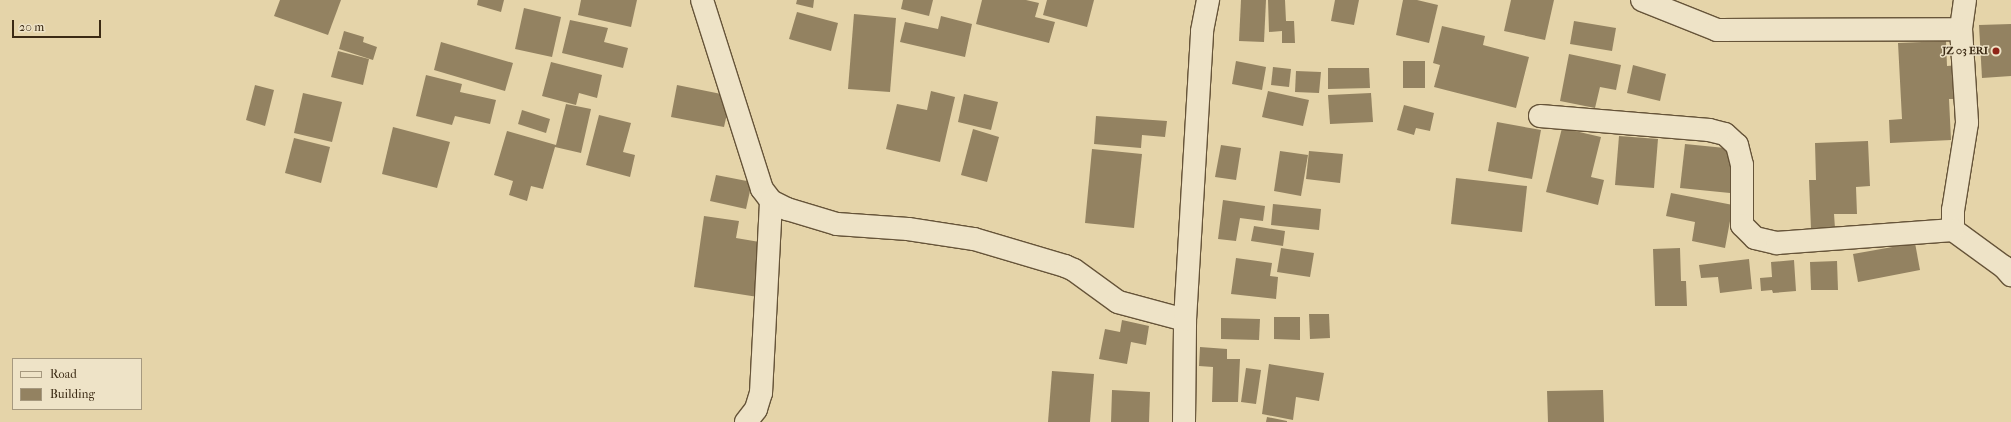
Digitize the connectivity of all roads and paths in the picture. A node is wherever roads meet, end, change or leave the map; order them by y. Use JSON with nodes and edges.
{"nodes":[{"id":1,"x":702,"y":0,"type":"edge"},
{"id":2,"x":1208,"y":0,"type":"edge"},
{"id":3,"x":1642,"y":0,"type":"edge"},
{"id":4,"x":1965,"y":0,"type":"edge"},
{"id":5,"x":1961,"y":29,"type":"junction"},
{"id":6,"x":1540,"y":116,"type":"dead end"},
{"id":7,"x":771,"y":201,"type":"junction"},
{"id":8,"x":1953,"y":230,"type":"junction"},
{"id":9,"x":2011,"y":275,"type":"edge"},
{"id":10,"x":1185,"y":320,"type":"junction"},
{"id":11,"x":746,"y":422,"type":"edge"},
{"id":12,"x":1184,"y":422,"type":"edge"}],
"edges":[{"from":1,"to":7,"type":"street"},
{"from":2,"to":10,"type":"street"},
{"from":3,"to":5,"type":"street"},
{"from":4,"to":5,"type":"street"},
{"from":5,"to":8,"type":"street"},
{"from":6,"to":8,"type":"street"},
{"from":7,"to":10,"type":"street"},
{"from":7,"to":11,"type":"street"},
{"from":8,"to":9,"type":"street"},
{"from":10,"to":12,"type":"street"}]}
